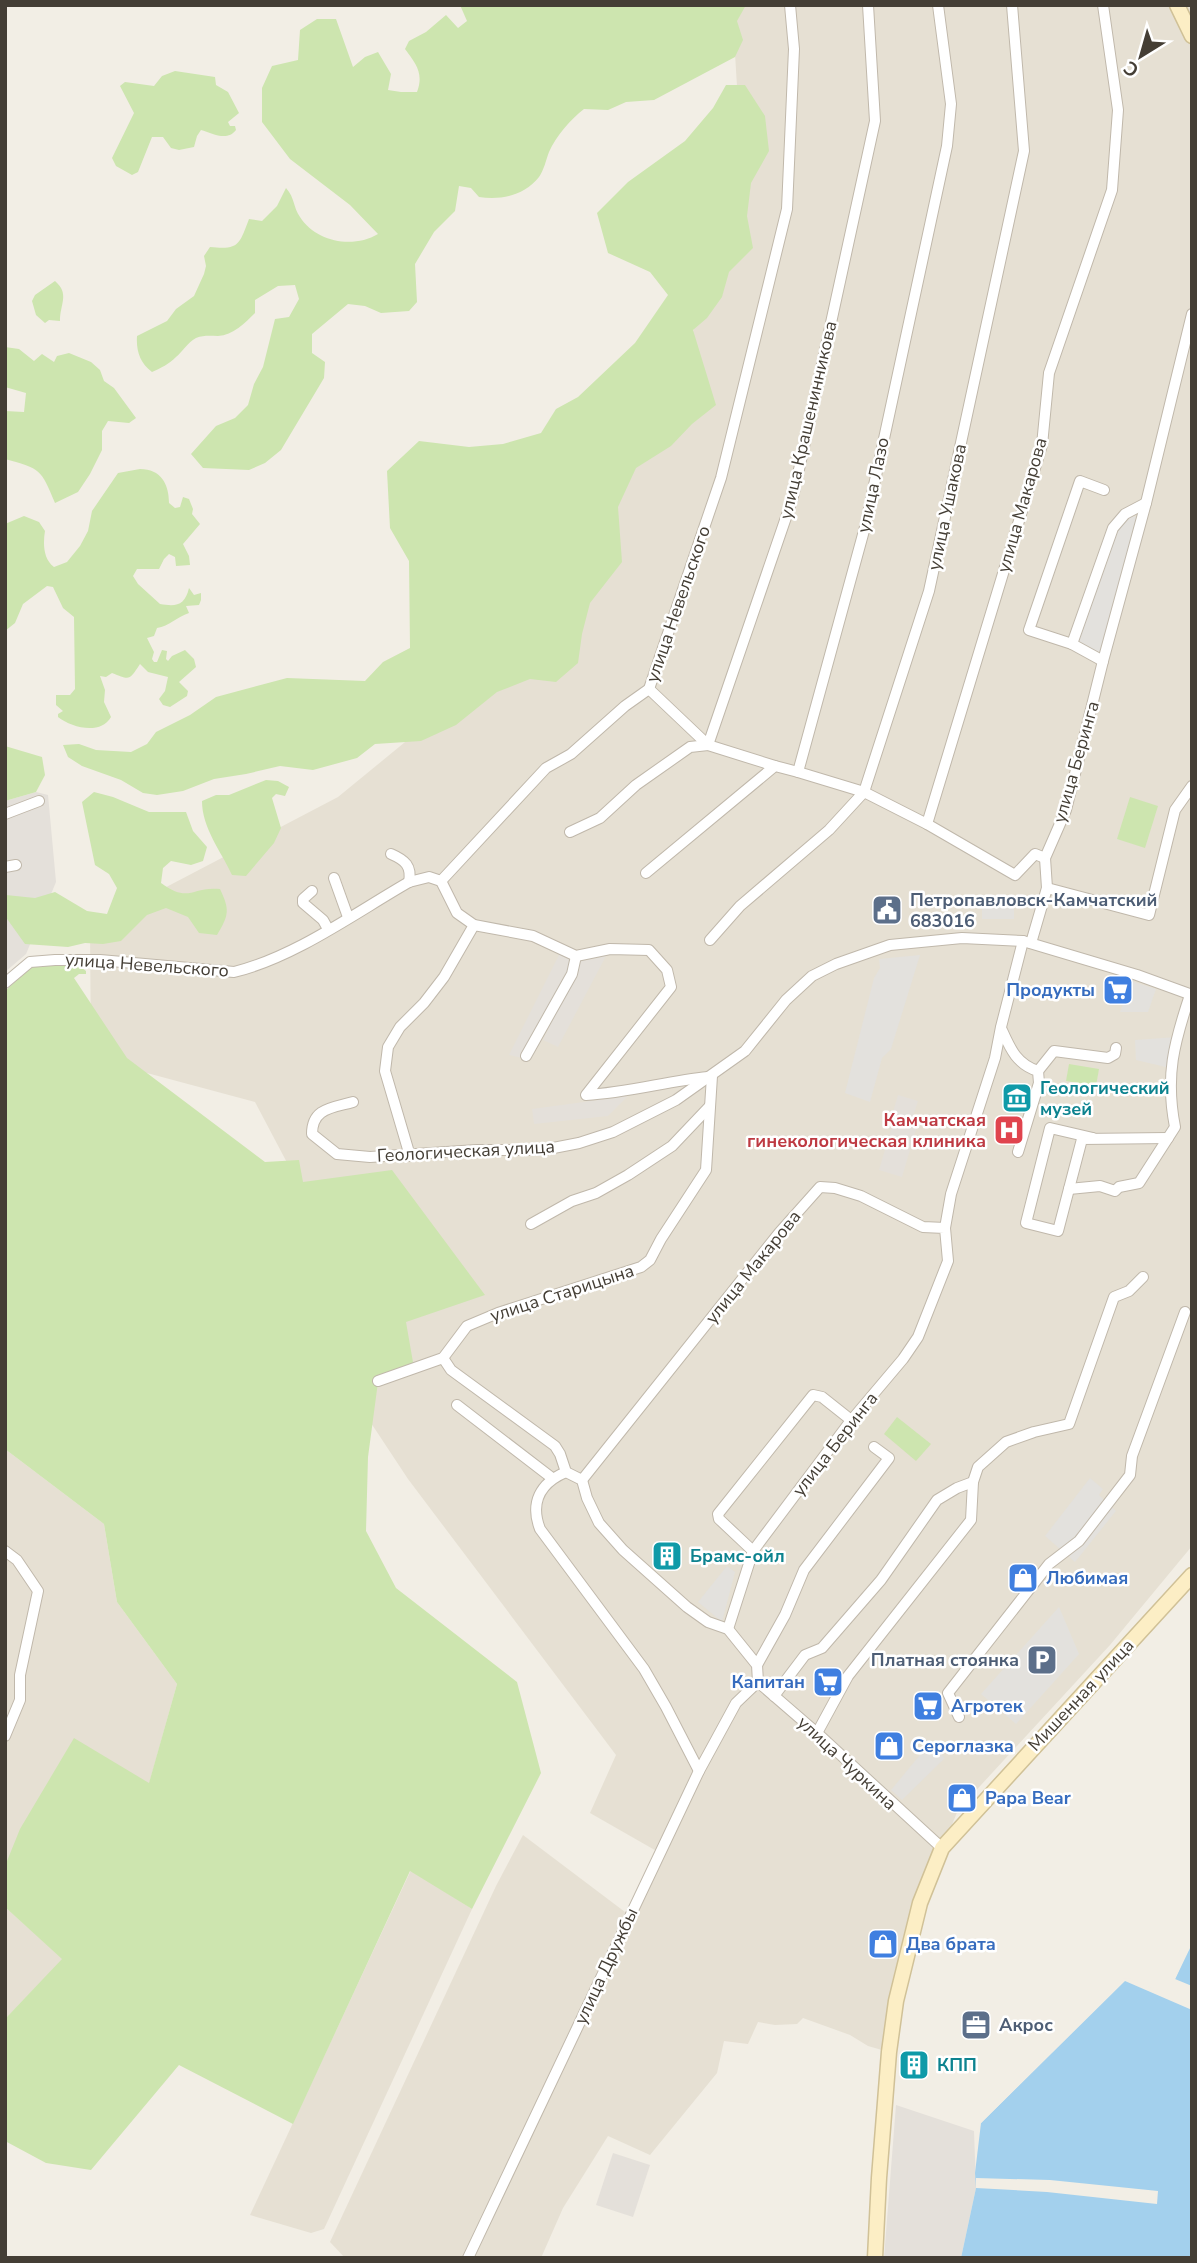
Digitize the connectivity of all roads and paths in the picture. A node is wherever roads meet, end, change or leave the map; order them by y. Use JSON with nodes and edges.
{"nodes":[{"id":1,"x":790,"y":5,"type":"edge"},
{"id":2,"x":868,"y":5,"type":"edge"},
{"id":3,"x":938,"y":5,"type":"edge"},
{"id":4,"x":1012,"y":5,"type":"edge"},
{"id":5,"x":1103,"y":5,"type":"edge"},
{"id":6,"x":1177,"y":5,"type":"edge"},
{"id":7,"x":1192,"y":36,"type":"edge"},
{"id":8,"x":1192,"y":314,"type":"edge"},
{"id":9,"x":1104,"y":490,"type":"dead end"},
{"id":10,"x":1146,"y":503,"type":"junction"},
{"id":11,"x":1072,"y":644,"type":"junction"},
{"id":12,"x":1103,"y":661,"type":"junction"},
{"id":13,"x":649,"y":690,"type":"junction"},
{"id":14,"x":708,"y":745,"type":"junction"},
{"id":15,"x":775,"y":766,"type":"junction"},
{"id":16,"x":798,"y":772,"type":"junction"},
{"id":17,"x":1192,"y":786,"type":"edge"},
{"id":18,"x":864,"y":792,"type":"junction"},
{"id":19,"x":39,"y":801,"type":"dead end"},
{"id":20,"x":5,"y":814,"type":"edge"},
{"id":21,"x":927,"y":824,"type":"junction"},
{"id":22,"x":570,"y":832,"type":"dead end"},
{"id":23,"x":391,"y":854,"type":"dead end"},
{"id":24,"x":1045,"y":858,"type":"junction"},
{"id":25,"x":646,"y":873,"type":"dead end"},
{"id":26,"x":334,"y":878,"type":"dead end"},
{"id":27,"x":441,"y":881,"type":"junction"},
{"id":28,"x":409,"y":882,"type":"junction"},
{"id":29,"x":1047,"y":888,"type":"junction"},
{"id":30,"x":312,"y":891,"type":"dead end"},
{"id":31,"x":348,"y":917,"type":"junction"},
{"id":32,"x":474,"y":925,"type":"junction"},
{"id":33,"x":328,"y":929,"type":"junction"},
{"id":34,"x":710,"y":940,"type":"dead end"},
{"id":35,"x":1027,"y":942,"type":"junction"},
{"id":36,"x":576,"y":956,"type":"junction"},
{"id":37,"x":5,"y":983,"type":"edge"},
{"id":38,"x":1191,"y":995,"type":"edge"},
{"id":39,"x":1001,"y":1027,"type":"junction"},
{"id":40,"x":1116,"y":1048,"type":"dead end"},
{"id":41,"x":526,"y":1056,"type":"dead end"},
{"id":42,"x":1038,"y":1071,"type":"junction"},
{"id":43,"x":712,"y":1076,"type":"junction"},
{"id":44,"x":353,"y":1102,"type":"dead end"},
{"id":45,"x":710,"y":1106,"type":"junction"},
{"id":46,"x":1168,"y":1138,"type":"junction"},
{"id":47,"x":1093,"y":1139,"type":"junction"},
{"id":48,"x":1018,"y":1152,"type":"dead end"},
{"id":49,"x":410,"y":1156,"type":"junction"},
{"id":50,"x":1069,"y":1189,"type":"junction"},
{"id":51,"x":531,"y":1224,"type":"dead end"},
{"id":52,"x":945,"y":1228,"type":"junction"},
{"id":53,"x":1143,"y":1277,"type":"dead end"},
{"id":54,"x":1185,"y":1312,"type":"dead end"},
{"id":55,"x":443,"y":1358,"type":"junction"},
{"id":56,"x":378,"y":1381,"type":"dead end"},
{"id":57,"x":457,"y":1405,"type":"dead end"},
{"id":58,"x":851,"y":1420,"type":"junction"},
{"id":59,"x":874,"y":1447,"type":"dead end"},
{"id":60,"x":566,"y":1472,"type":"junction"},
{"id":61,"x":552,"y":1478,"type":"junction"},
{"id":62,"x":582,"y":1480,"type":"junction"},
{"id":63,"x":973,"y":1482,"type":"junction"},
{"id":64,"x":5,"y":1551,"type":"edge"},
{"id":65,"x":753,"y":1551,"type":"junction"},
{"id":66,"x":1192,"y":1575,"type":"edge"},
{"id":67,"x":728,"y":1629,"type":"junction"},
{"id":68,"x":757,"y":1665,"type":"junction"},
{"id":69,"x":758,"y":1682,"type":"junction"},
{"id":70,"x":774,"y":1696,"type":"junction"},
{"id":71,"x":959,"y":1717,"type":"dead end"},
{"id":72,"x":817,"y":1733,"type":"junction"},
{"id":73,"x":5,"y":1736,"type":"edge"},
{"id":74,"x":699,"y":1771,"type":"junction"},
{"id":75,"x":942,"y":1848,"type":"junction"},
{"id":76,"x":468,"y":2258,"type":"edge"},
{"id":77,"x":875,"y":2258,"type":"edge"}],
"edges":[{"from":1,"to":13,"type":"street","name":"улица Невельского"},
{"from":2,"to":14,"type":"street","name":"улица Крашенинникова"},
{"from":3,"to":16,"type":"street","name":"улица Лазо"},
{"from":4,"to":18,"type":"street","name":"улица Ушакова"},
{"from":5,"to":21,"type":"street","name":"улица Макарова"},
{"from":6,"to":7,"type":"main road"},
{"from":8,"to":10,"type":"street","name":"улица Беринга"},
{"from":9,"to":11,"type":"street"},
{"from":10,"to":11,"type":"street"},
{"from":10,"to":12,"type":"street","name":"улица Беринга"},
{"from":11,"to":12,"type":"street"},
{"from":12,"to":24,"type":"street","name":"улица Беринга"},
{"from":13,"to":14,"type":"street"},
{"from":13,"to":27,"type":"street","name":"улица Невельского"},
{"from":14,"to":15,"type":"street"},
{"from":14,"to":22,"type":"street"},
{"from":15,"to":16,"type":"street"},
{"from":15,"to":25,"type":"street"},
{"from":16,"to":18,"type":"street"},
{"from":17,"to":29,"type":"street"},
{"from":18,"to":21,"type":"street"},
{"from":18,"to":34,"type":"street","name":"улица Ушакова"},
{"from":19,"to":20,"type":"street"},
{"from":21,"to":24,"type":"street"},
{"from":23,"to":28,"type":"street"},
{"from":24,"to":29,"type":"street","name":"улица Беринга"},
{"from":26,"to":31,"type":"street"},
{"from":27,"to":28,"type":"street","name":"улица Невельского"},
{"from":27,"to":32,"type":"street"},
{"from":28,"to":31,"type":"street","name":"улица Невельского"},
{"from":29,"to":35,"type":"street","name":"улица Беринга"},
{"from":30,"to":33,"type":"street"},
{"from":31,"to":33,"type":"street","name":"улица Невельского"},
{"from":32,"to":36,"type":"street"},
{"from":32,"to":49,"type":"street"},
{"from":33,"to":37,"type":"street","name":"улица Невельского"},
{"from":35,"to":38,"type":"street","name":"Геологическая улица"},
{"from":35,"to":39,"type":"street","name":"улица Беринга"},
{"from":35,"to":43,"type":"street","name":"Геологическая улица"},
{"from":36,"to":41,"type":"street"},
{"from":36,"to":43,"type":"street"},
{"from":38,"to":46,"type":"street"},
{"from":39,"to":42,"type":"street"},
{"from":39,"to":52,"type":"street","name":"улица Беринга"},
{"from":40,"to":42,"type":"street"},
{"from":42,"to":48,"type":"street"},
{"from":43,"to":45,"type":"street","name":"улица Старицына"},
{"from":43,"to":49,"type":"street","name":"Геологическая улица"},
{"from":44,"to":49,"type":"street","name":"Геологическая улица"},
{"from":45,"to":51,"type":"street"},
{"from":45,"to":55,"type":"street","name":"улица Старицына"},
{"from":46,"to":47,"type":"street"},
{"from":46,"to":50,"type":"street"},
{"from":47,"to":50,"type":"street"},
{"from":47,"to":50,"type":"street"},
{"from":52,"to":58,"type":"street","name":"улица Беринга"},
{"from":52,"to":62,"type":"street","name":"улица Макарова"},
{"from":53,"to":63,"type":"street"},
{"from":54,"to":71,"type":"street"},
{"from":55,"to":56,"type":"street"},
{"from":55,"to":60,"type":"street"},
{"from":57,"to":61,"type":"street"},
{"from":58,"to":65,"type":"street","name":"улица Беринга"},
{"from":58,"to":65,"type":"street"},
{"from":59,"to":68,"type":"street"},
{"from":60,"to":61,"type":"street"},
{"from":60,"to":62,"type":"street"},
{"from":61,"to":74,"type":"street"},
{"from":62,"to":67,"type":"street"},
{"from":63,"to":70,"type":"street"},
{"from":63,"to":72,"type":"street"},
{"from":64,"to":73,"type":"street"},
{"from":65,"to":67,"type":"street","name":"улица Беринга"},
{"from":66,"to":75,"type":"main road","name":"Мишенная улица"},
{"from":67,"to":68,"type":"street"},
{"from":68,"to":69,"type":"street"},
{"from":69,"to":70,"type":"street","name":"улица Чуркина"},
{"from":69,"to":74,"type":"street","name":"улица Дружбы"},
{"from":70,"to":72,"type":"street","name":"улица Чуркина"},
{"from":72,"to":75,"type":"street","name":"улица Чуркина"},
{"from":74,"to":76,"type":"street","name":"улица Дружбы"},
{"from":75,"to":77,"type":"main road","name":"Мишенная улица"}]}
